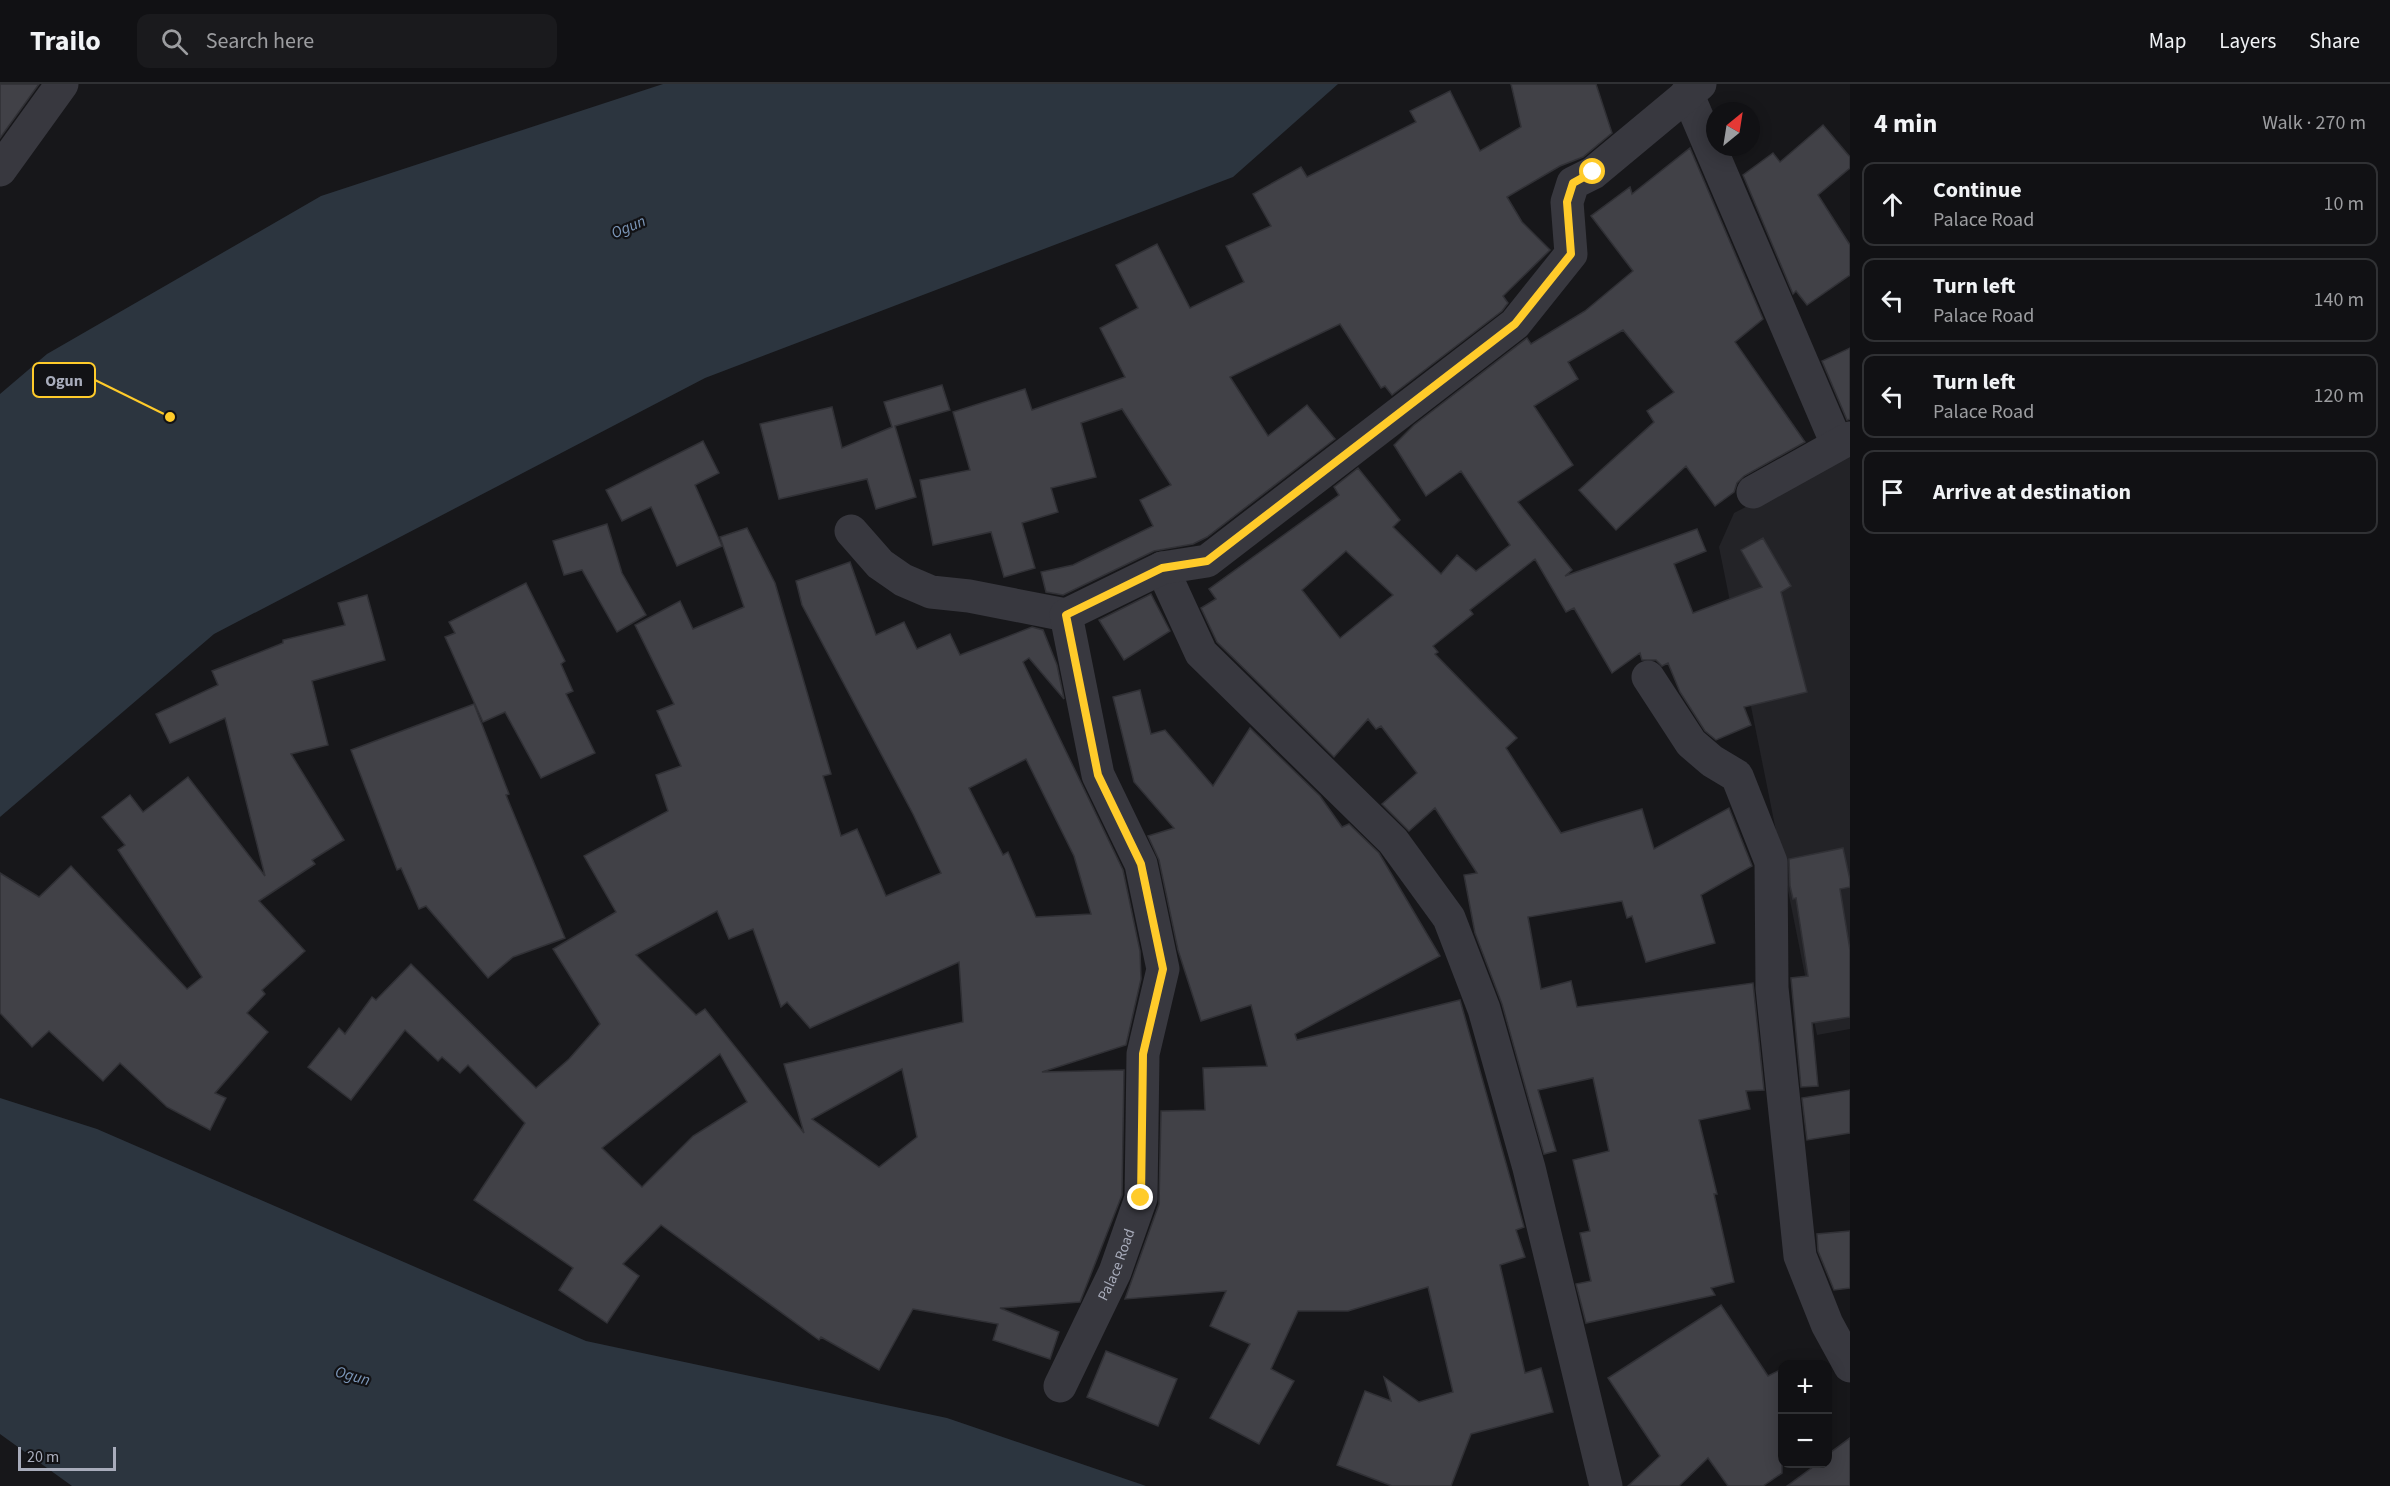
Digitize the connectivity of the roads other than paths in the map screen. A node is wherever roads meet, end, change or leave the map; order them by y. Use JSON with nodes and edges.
{"nodes":[{"id":1,"x":62,"y":84,"type":"edge"},
{"id":2,"x":1694,"y":88,"type":"edge"},
{"id":3,"x":0,"y":170,"type":"edge"},
{"id":4,"x":1844,"y":441,"type":"edge"},
{"id":5,"x":1753,"y":492,"type":"dead end"},
{"id":6,"x":851,"y":531,"type":"dead end"},
{"id":7,"x":1162,"y":568,"type":"junction"},
{"id":8,"x":1066,"y":615,"type":"junction"},
{"id":9,"x":1648,"y":677,"type":"dead end"},
{"id":10,"x":1850,"y":1366,"type":"edge"},
{"id":11,"x":1060,"y":1386,"type":"dead end"},
{"id":12,"x":1606,"y":1486,"type":"edge"}],
"edges":[{"from":1,"to":3,"type":"street"},
{"from":2,"to":4,"type":"street"},
{"from":2,"to":7,"type":"street"},
{"from":4,"to":5,"type":"street"},
{"from":6,"to":8,"type":"street"},
{"from":7,"to":8,"type":"street"},
{"from":7,"to":12,"type":"street"},
{"from":8,"to":11,"type":"street","name":"Palace Road"},
{"from":9,"to":10,"type":"street"}]}
